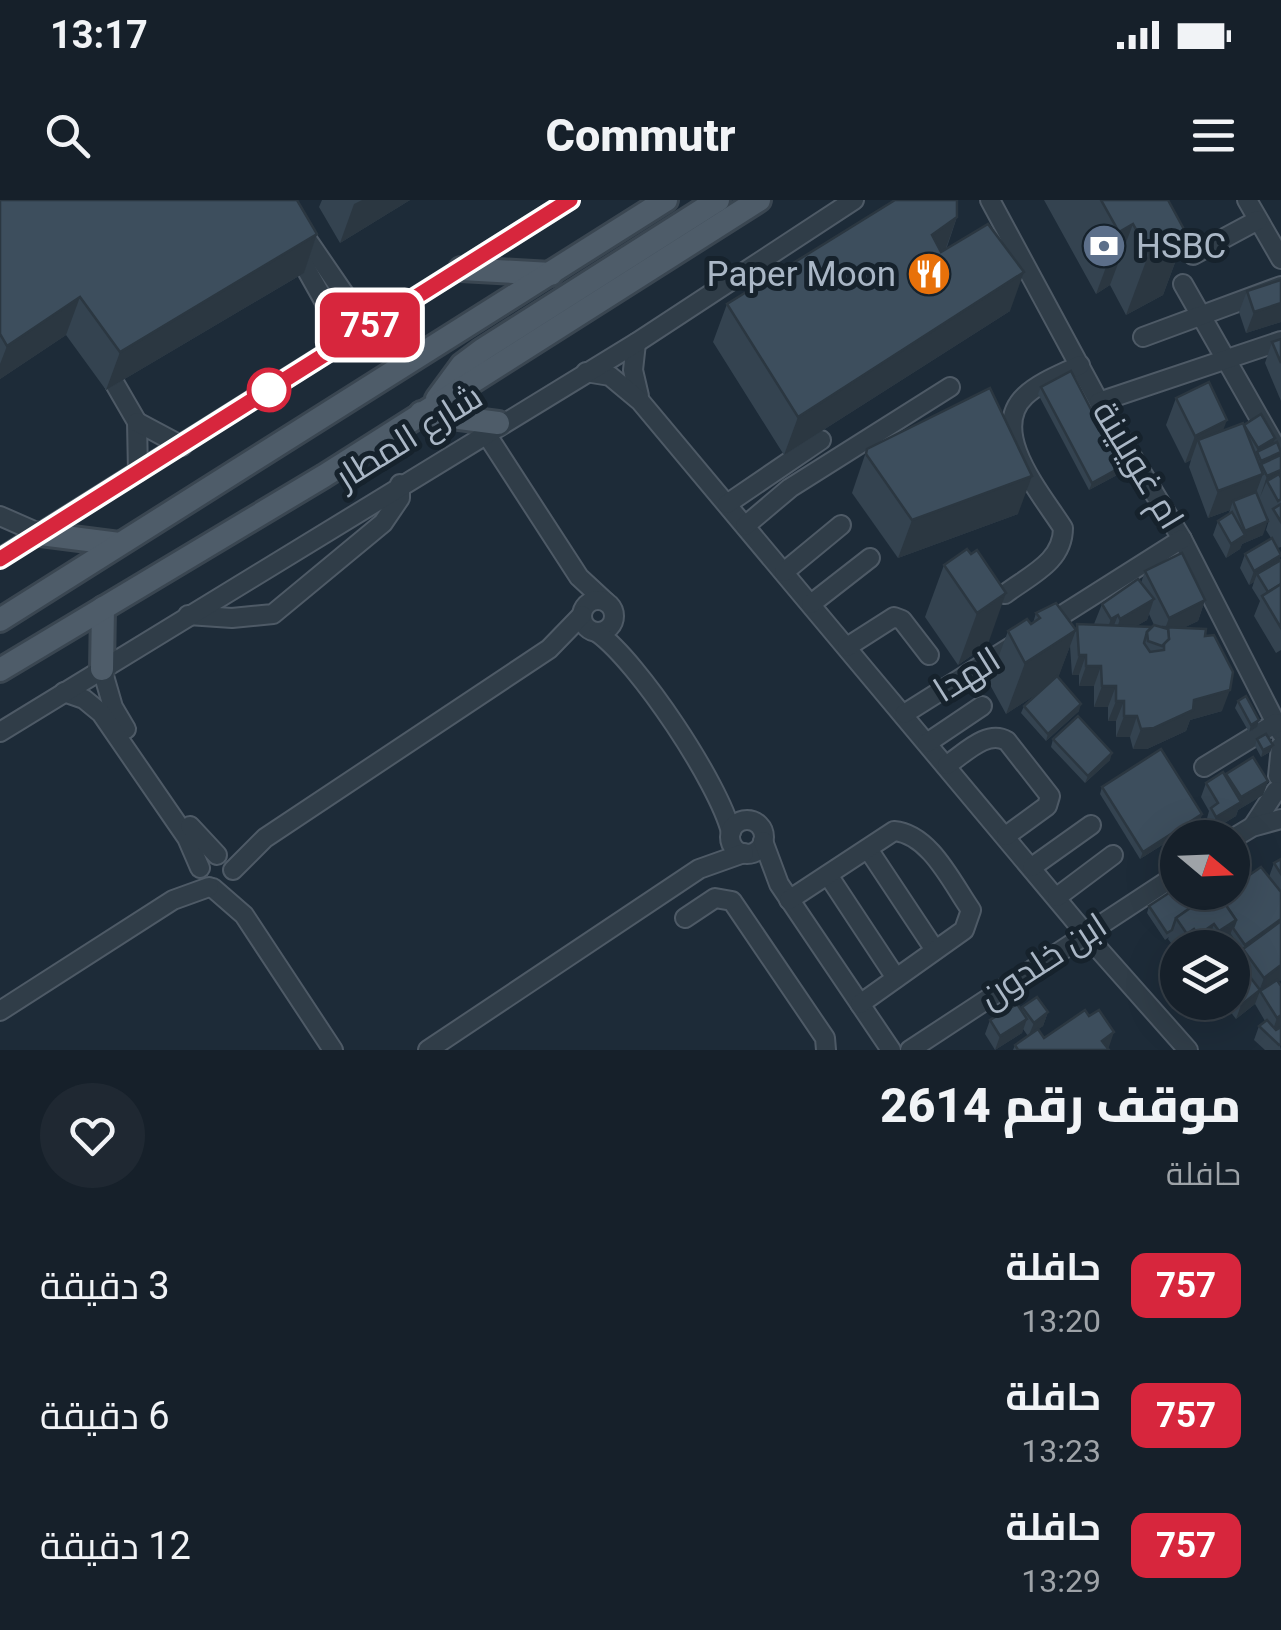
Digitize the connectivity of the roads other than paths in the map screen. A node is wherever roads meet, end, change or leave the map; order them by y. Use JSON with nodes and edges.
{"nodes":[{"id":1,"x":570,"y":200,"type":"edge"},
{"id":2,"x":666,"y":200,"type":"edge"},
{"id":3,"x":718,"y":200,"type":"edge"},
{"id":4,"x":758,"y":200,"type":"edge"},
{"id":5,"x":854,"y":200,"type":"edge"},
{"id":6,"x":990,"y":200,"type":"edge"},
{"id":7,"x":1247,"y":200,"type":"edge"},
{"id":8,"x":552,"y":206,"type":"edge"},
{"id":9,"x":646,"y":207,"type":"edge"},
{"id":10,"x":278,"y":209,"type":"edge"},
{"id":11,"x":1258,"y":220,"type":"junction"},
{"id":12,"x":1193,"y":256,"type":"dead end"},
{"id":13,"x":1281,"y":259,"type":"edge"},
{"id":14,"x":461,"y":268,"type":"junction"},
{"id":15,"x":551,"y":274,"type":"junction"},
{"id":16,"x":1183,"y":284,"type":"dead end"},
{"id":17,"x":1281,"y":286,"type":"edge"},
{"id":18,"x":1200,"y":314,"type":"junction"},
{"id":19,"x":367,"y":327,"type":"junction"},
{"id":20,"x":1143,"y":337,"type":"dead end"},
{"id":21,"x":346,"y":340,"type":"junction"},
{"id":22,"x":1281,"y":341,"type":"edge"},
{"id":23,"x":636,"y":343,"type":"junction"},
{"id":24,"x":1227,"y":361,"type":"junction"},
{"id":25,"x":1080,"y":365,"type":"junction"},
{"id":26,"x":586,"y":372,"type":"junction"},
{"id":27,"x":115,"y":384,"type":"dead end"},
{"id":28,"x":950,"y":388,"type":"dead end"},
{"id":29,"x":640,"y":401,"type":"junction"},
{"id":30,"x":1099,"y":402,"type":"junction"},
{"id":31,"x":427,"y":410,"type":"junction"},
{"id":32,"x":137,"y":422,"type":"junction"},
{"id":33,"x":486,"y":431,"type":"junction"},
{"id":34,"x":821,"y":440,"type":"dead end"},
{"id":35,"x":182,"y":446,"type":"junction"},
{"id":36,"x":1281,"y":456,"type":"edge"},
{"id":37,"x":138,"y":472,"type":"junction"},
{"id":38,"x":400,"y":484,"type":"junction"},
{"id":39,"x":727,"y":504,"type":"junction"},
{"id":40,"x":0,"y":516,"type":"edge"},
{"id":41,"x":0,"y":524,"type":"edge"},
{"id":42,"x":842,"y":525,"type":"dead end"},
{"id":43,"x":745,"y":526,"type":"junction"},
{"id":44,"x":40,"y":534,"type":"junction"},
{"id":45,"x":1182,"y":539,"type":"junction"},
{"id":46,"x":119,"y":544,"type":"junction"},
{"id":47,"x":0,"y":548,"type":"edge"},
{"id":48,"x":0,"y":558,"type":"edge"},
{"id":49,"x":870,"y":558,"type":"dead end"},
{"id":50,"x":784,"y":572,"type":"junction"},
{"id":51,"x":1006,"y":594,"type":"edge"},
{"id":52,"x":811,"y":604,"type":"junction"},
{"id":53,"x":103,"y":608,"type":"junction"},
{"id":54,"x":610,"y":610,"type":"junction"},
{"id":55,"x":582,"y":614,"type":"junction"},
{"id":56,"x":188,"y":615,"type":"junction"},
{"id":57,"x":0,"y":620,"type":"edge"},
{"id":58,"x":597,"y":633,"type":"junction"},
{"id":59,"x":847,"y":647,"type":"junction"},
{"id":60,"x":549,"y":649,"type":"junction"},
{"id":61,"x":929,"y":655,"type":"dead end"},
{"id":62,"x":633,"y":667,"type":"junction"},
{"id":63,"x":102,"y":669,"type":"junction"},
{"id":64,"x":0,"y":670,"type":"edge"},
{"id":65,"x":64,"y":692,"type":"junction"},
{"id":66,"x":982,"y":706,"type":"dead end"},
{"id":67,"x":904,"y":714,"type":"junction"},
{"id":68,"x":1278,"y":728,"type":"edge"},
{"id":69,"x":0,"y":732,"type":"edge"},
{"id":70,"x":928,"y":742,"type":"junction"},
{"id":71,"x":1281,"y":746,"type":"edge"},
{"id":72,"x":946,"y":765,"type":"junction"},
{"id":73,"x":1204,"y":768,"type":"dead end"},
{"id":74,"x":1279,"y":786,"type":"edge"},
{"id":75,"x":715,"y":790,"type":"junction"},
{"id":76,"x":1281,"y":819,"type":"edge"},
{"id":77,"x":748,"y":820,"type":"junction"},
{"id":78,"x":1091,"y":825,"type":"dead end"},
{"id":79,"x":1252,"y":827,"type":"joint"},
{"id":80,"x":731,"y":834,"type":"junction"},
{"id":81,"x":1006,"y":836,"type":"junction"},
{"id":82,"x":763,"y":841,"type":"junction"},
{"id":83,"x":868,"y":849,"type":"junction"},
{"id":84,"x":745,"y":853,"type":"junction"},
{"id":85,"x":1113,"y":855,"type":"dead end"},
{"id":86,"x":226,"y":864,"type":"junction"},
{"id":87,"x":200,"y":868,"type":"junction"},
{"id":88,"x":1032,"y":868,"type":"junction"},
{"id":89,"x":700,"y":869,"type":"junction"},
{"id":90,"x":828,"y":875,"type":"junction"},
{"id":91,"x":1160,"y":885,"type":"edge"},
{"id":92,"x":211,"y":888,"type":"junction"},
{"id":93,"x":784,"y":892,"type":"junction"},
{"id":94,"x":1057,"y":897,"type":"junction"},
{"id":95,"x":173,"y":900,"type":"junction"},
{"id":96,"x":244,"y":916,"type":"junction"},
{"id":97,"x":685,"y":918,"type":"dead end"},
{"id":98,"x":1086,"y":932,"type":"junction"},
{"id":99,"x":936,"y":950,"type":"junction"},
{"id":100,"x":896,"y":978,"type":"junction"},
{"id":101,"x":860,"y":1004,"type":"junction"},
{"id":102,"x":0,"y":1011,"type":"edge"},
{"id":103,"x":334,"y":1049,"type":"edge"},
{"id":104,"x":428,"y":1050,"type":"edge"},
{"id":105,"x":826,"y":1050,"type":"edge"},
{"id":106,"x":891,"y":1050,"type":"edge"},
{"id":107,"x":910,"y":1050,"type":"edge"},
{"id":108,"x":1188,"y":1050,"type":"edge"}],
"edges":[{"from":1,"to":8,"type":"street"},
{"from":2,"to":9,"type":"main road","name":"شارع المطار"},
{"from":3,"to":31,"type":"main road"},
{"from":4,"to":31,"type":"main road","name":"شارع المطار"},
{"from":5,"to":23,"type":"street","name":"شارع المطار"},
{"from":6,"to":25,"type":"street","name":"ام غويلينة"},
{"from":7,"to":11,"type":"street"},
{"from":8,"to":14,"type":"street"},
{"from":9,"to":15,"type":"main road","name":"شارع المطار"},
{"from":10,"to":19,"type":"street"},
{"from":10,"to":21,"type":"street"},
{"from":11,"to":12,"type":"street"},
{"from":11,"to":13,"type":"street"},
{"from":14,"to":15,"type":"main road"},
{"from":14,"to":19,"type":"street"},
{"from":15,"to":46,"type":"main road","name":"شارع المطار"},
{"from":16,"to":18,"type":"street"},
{"from":17,"to":18,"type":"street"},
{"from":18,"to":20,"type":"street"},
{"from":18,"to":24,"type":"street"},
{"from":19,"to":21,"type":"street"},
{"from":21,"to":35,"type":"street"},
{"from":22,"to":24,"type":"street"},
{"from":23,"to":26,"type":"street","name":"شارع المطار"},
{"from":23,"to":29,"type":"street"},
{"from":24,"to":30,"type":"street"},
{"from":24,"to":36,"type":"street"},
{"from":25,"to":30,"type":"street","name":"ام غويلينة"},
{"from":25,"to":51,"type":"street"},
{"from":26,"to":29,"type":"street"},
{"from":26,"to":33,"type":"street","name":"شارع المطار"},
{"from":27,"to":32,"type":"street"},
{"from":28,"to":43,"type":"street"},
{"from":29,"to":39,"type":"street"},
{"from":30,"to":45,"type":"street","name":"ام غويلينة"},
{"from":31,"to":33,"type":"main road"},
{"from":31,"to":53,"type":"main road","name":"شارع المطار"},
{"from":32,"to":35,"type":"street"},
{"from":32,"to":37,"type":"street"},
{"from":33,"to":38,"type":"street","name":"شارع المطار"},
{"from":33,"to":54,"type":"street"},
{"from":33,"to":55,"type":"street"},
{"from":34,"to":39,"type":"street"},
{"from":35,"to":37,"type":"street"},
{"from":37,"to":44,"type":"street"},
{"from":38,"to":56,"type":"street","name":"شارع المطار"},
{"from":38,"to":56,"type":"street"},
{"from":39,"to":43,"type":"street"},
{"from":40,"to":44,"type":"street"},
{"from":41,"to":47,"type":"street"},
{"from":42,"to":50,"type":"street"},
{"from":43,"to":50,"type":"street"},
{"from":44,"to":46,"type":"main road"},
{"from":44,"to":48,"type":"street"},
{"from":45,"to":67,"type":"street","name":"الهدا"},
{"from":45,"to":68,"type":"street","name":"ام غويلينة"},
{"from":46,"to":57,"type":"main road","name":"شارع المطار"},
{"from":49,"to":52,"type":"street"},
{"from":50,"to":52,"type":"street"},
{"from":52,"to":59,"type":"street"},
{"from":53,"to":63,"type":"main road"},
{"from":53,"to":64,"type":"main road","name":"شارع المطار"},
{"from":54,"to":55,"type":"street"},
{"from":54,"to":58,"type":"street"},
{"from":54,"to":62,"type":"street"},
{"from":55,"to":58,"type":"street"},
{"from":55,"to":60,"type":"street"},
{"from":56,"to":63,"type":"street","name":"شارع المطار"},
{"from":58,"to":60,"type":"street"},
{"from":58,"to":62,"type":"street"},
{"from":59,"to":61,"type":"street"},
{"from":59,"to":67,"type":"street"},
{"from":60,"to":86,"type":"street"},
{"from":62,"to":75,"type":"street"},
{"from":63,"to":65,"type":"street","name":"شارع المطار"},
{"from":63,"to":86,"type":"street"},
{"from":65,"to":69,"type":"street","name":"شارع المطار"},
{"from":65,"to":87,"type":"street"},
{"from":66,"to":70,"type":"street"},
{"from":67,"to":70,"type":"street"},
{"from":68,"to":73,"type":"street"},
{"from":70,"to":72,"type":"street"},
{"from":71,"to":74,"type":"street"},
{"from":72,"to":81,"type":"street"},
{"from":72,"to":81,"type":"street"},
{"from":74,"to":79,"type":"street"},
{"from":75,"to":77,"type":"street"},
{"from":75,"to":80,"type":"street"},
{"from":76,"to":79,"type":"street"},
{"from":77,"to":80,"type":"street"},
{"from":77,"to":82,"type":"street"},
{"from":78,"to":88,"type":"street"},
{"from":80,"to":84,"type":"street"},
{"from":80,"to":89,"type":"street"},
{"from":81,"to":88,"type":"street"},
{"from":82,"to":84,"type":"street"},
{"from":82,"to":93,"type":"street"},
{"from":83,"to":90,"type":"street"},
{"from":83,"to":99,"type":"street"},
{"from":83,"to":99,"type":"street"},
{"from":84,"to":89,"type":"street"},
{"from":84,"to":93,"type":"street"},
{"from":85,"to":94,"type":"street"},
{"from":86,"to":87,"type":"street"},
{"from":86,"to":92,"type":"street"},
{"from":86,"to":96,"type":"street"},
{"from":87,"to":92,"type":"street"},
{"from":87,"to":95,"type":"street"},
{"from":88,"to":94,"type":"street"},
{"from":89,"to":104,"type":"street"},
{"from":90,"to":93,"type":"street"},
{"from":90,"to":100,"type":"street"},
{"from":91,"to":98,"type":"street","name":"ابن خلدون"},
{"from":92,"to":95,"type":"street"},
{"from":92,"to":96,"type":"street"},
{"from":93,"to":101,"type":"street"},
{"from":94,"to":98,"type":"street"},
{"from":95,"to":102,"type":"street"},
{"from":96,"to":103,"type":"street"},
{"from":97,"to":105,"type":"street"},
{"from":98,"to":107,"type":"street","name":"ابن خلدون"},
{"from":98,"to":108,"type":"street"},
{"from":99,"to":100,"type":"street"},
{"from":100,"to":101,"type":"street"},
{"from":101,"to":106,"type":"street"}]}
